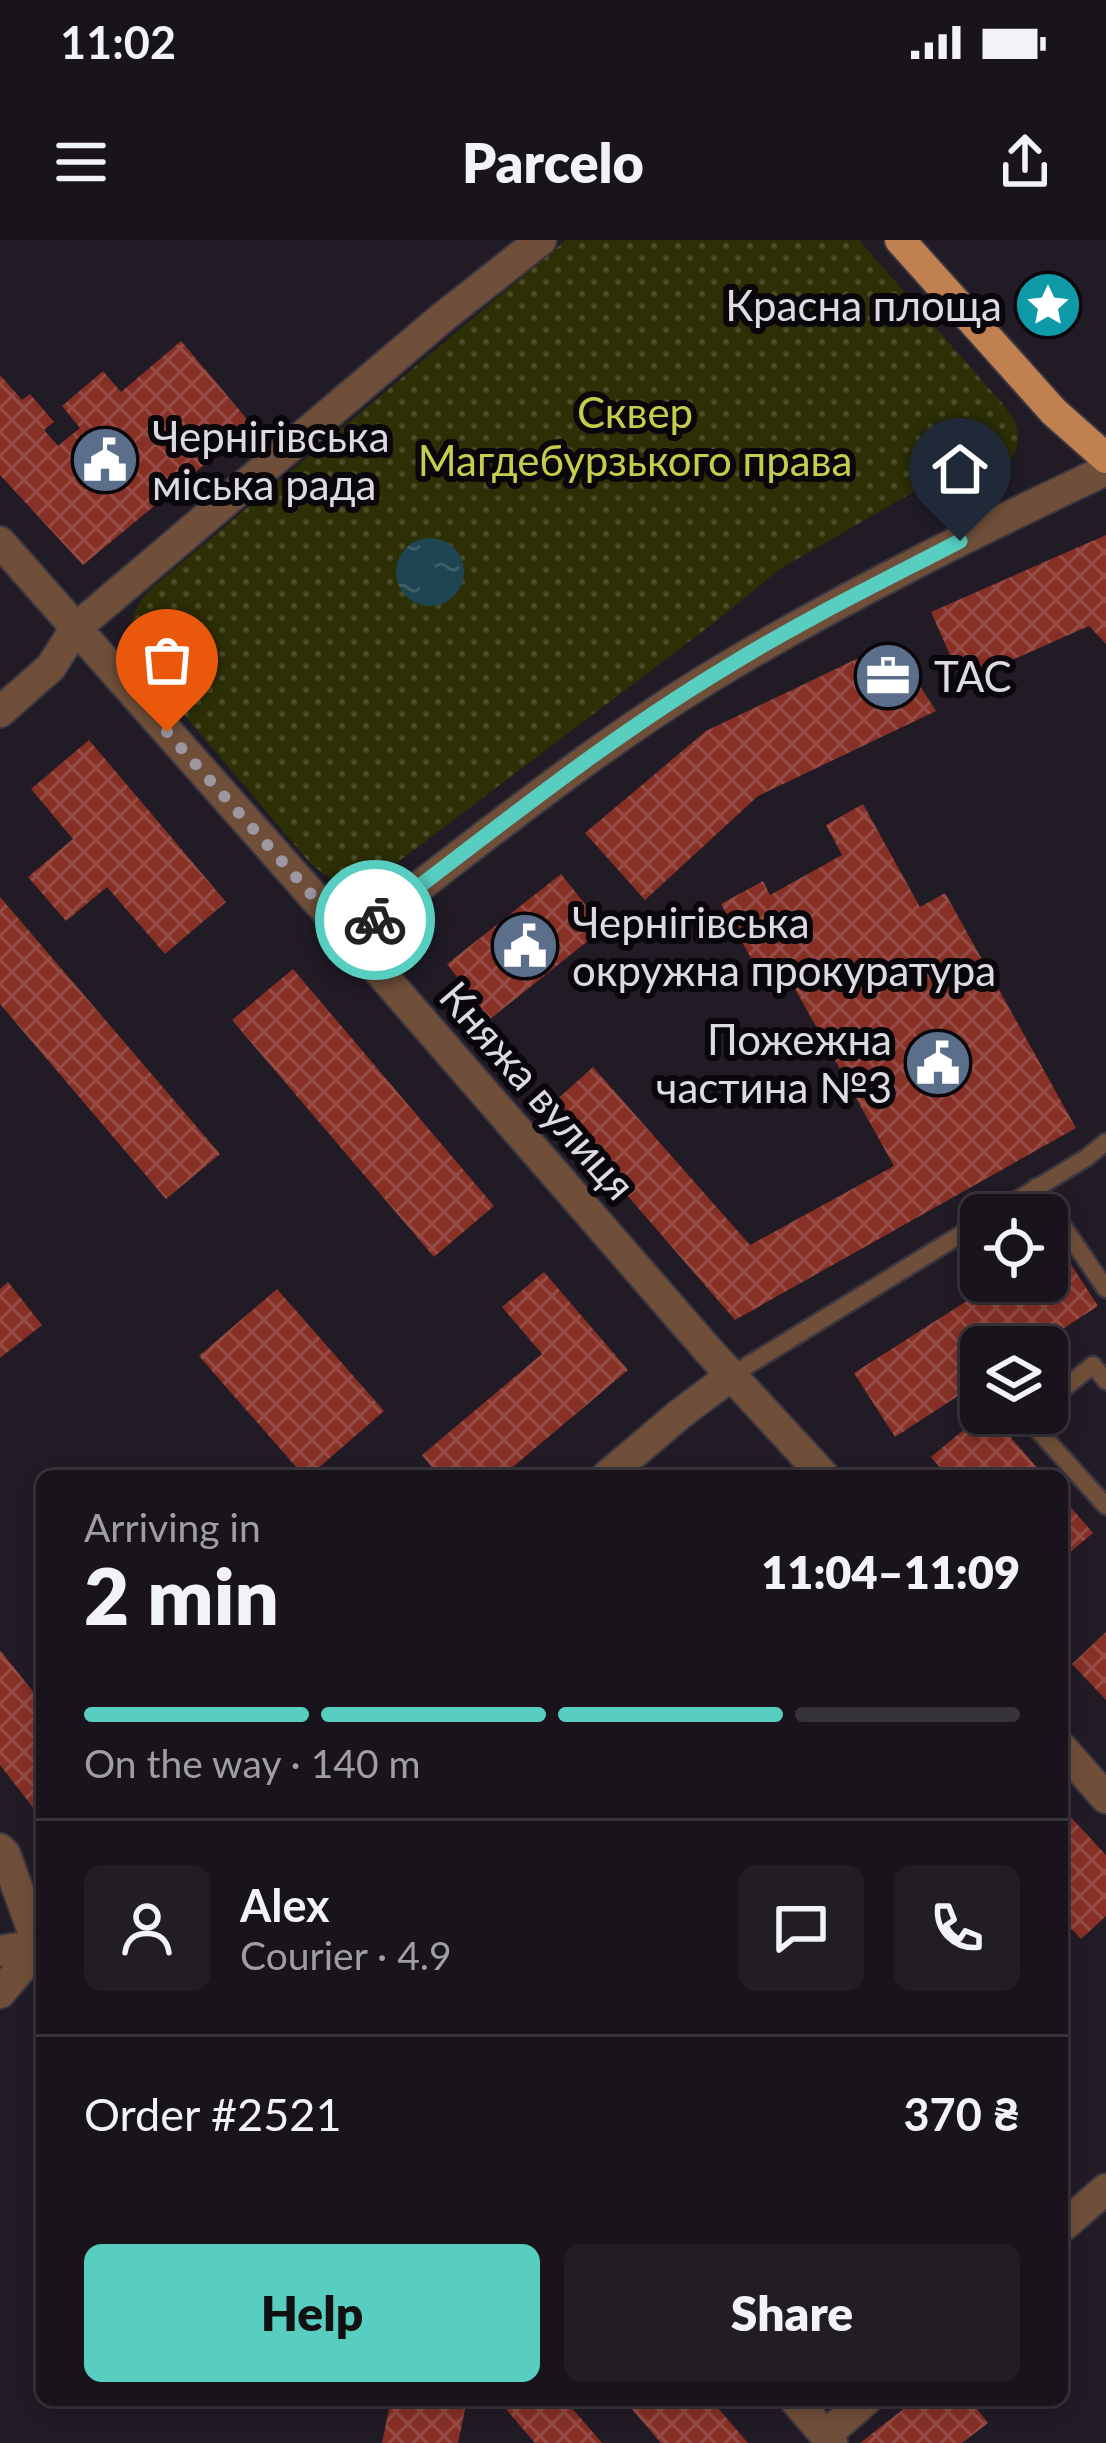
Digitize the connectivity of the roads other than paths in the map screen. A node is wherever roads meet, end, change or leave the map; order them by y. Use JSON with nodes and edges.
{"nodes":[{"id":1,"x":541,"y":240,"type":"edge"},
{"id":2,"x":900,"y":240,"type":"edge"},
{"id":3,"x":1106,"y":458,"type":"edge"},
{"id":4,"x":1106,"y":470,"type":"edge"},
{"id":5,"x":0,"y":542,"type":"edge"},
{"id":6,"x":75,"y":629,"type":"junction"},
{"id":7,"x":0,"y":712,"type":"edge"},
{"id":8,"x":351,"y":939,"type":"junction"},
{"id":9,"x":1106,"y":1142,"type":"edge"},
{"id":10,"x":1036,"y":1187,"type":"junction"},
{"id":11,"x":1025,"y":1194,"type":"edge"},
{"id":12,"x":960,"y":1235,"type":"edge"},
{"id":13,"x":1106,"y":1289,"type":"edge"},
{"id":14,"x":732,"y":1376,"type":"junction"},
{"id":15,"x":1106,"y":1381,"type":"edge"},
{"id":16,"x":1068,"y":1385,"type":"edge"},
{"id":17,"x":1041,"y":1434,"type":"edge"},
{"id":18,"x":615,"y":1470,"type":"edge"},
{"id":19,"x":818,"y":1470,"type":"edge"},
{"id":20,"x":1106,"y":1506,"type":"edge"},
{"id":21,"x":1068,"y":1755,"type":"edge"},
{"id":22,"x":1106,"y":1798,"type":"edge"},
{"id":23,"x":0,"y":1849,"type":"edge"},
{"id":24,"x":36,"y":1934,"type":"edge"},
{"id":25,"x":36,"y":1945,"type":"edge"},
{"id":26,"x":36,"y":1949,"type":"edge"},
{"id":27,"x":0,"y":1951,"type":"edge"},
{"id":28,"x":0,"y":1993,"type":"edge"},
{"id":29,"x":1106,"y":2188,"type":"edge"},
{"id":30,"x":1068,"y":2222,"type":"edge"},
{"id":31,"x":800,"y":2406,"type":"edge"},
{"id":32,"x":860,"y":2406,"type":"edge"},
{"id":33,"x":829,"y":2439,"type":"edge"}],
"edges":[{"from":1,"to":6,"type":"street"},
{"from":2,"to":3,"type":"main road"},
{"from":4,"to":8,"type":"street"},
{"from":5,"to":6,"type":"street","name":"Княжа вулиця"},
{"from":6,"to":7,"type":"street"},
{"from":6,"to":8,"type":"street","name":"Княжа вулиця"},
{"from":8,"to":14,"type":"street","name":"Княжа вулиця"},
{"from":9,"to":10,"type":"lane"},
{"from":10,"to":11,"type":"lane"},
{"from":10,"to":13,"type":"lane"},
{"from":12,"to":14,"type":"lane"},
{"from":14,"to":18,"type":"street"},
{"from":14,"to":19,"type":"street","name":"Княжа вулиця"},
{"from":15,"to":16,"type":"lane"},
{"from":17,"to":20,"type":"lane"},
{"from":21,"to":22,"type":"street"},
{"from":23,"to":24,"type":"street"},
{"from":25,"to":27,"type":"street"},
{"from":26,"to":28,"type":"street"},
{"from":29,"to":30,"type":"street"},
{"from":31,"to":33,"type":"street"},
{"from":32,"to":33,"type":"street"}]}
